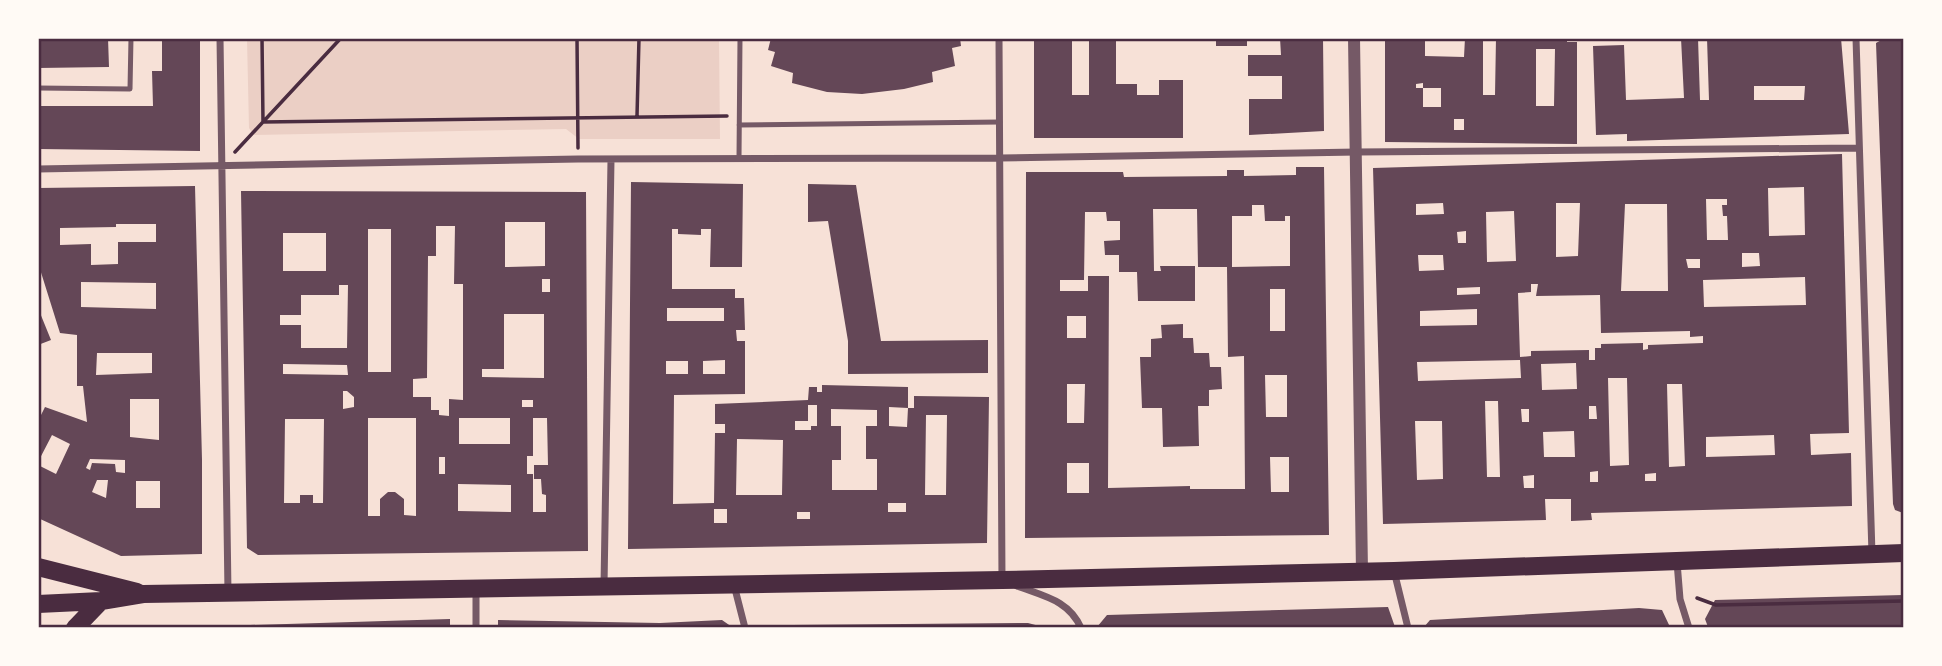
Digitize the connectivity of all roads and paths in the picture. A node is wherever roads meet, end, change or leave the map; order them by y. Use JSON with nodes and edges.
{"nodes":[{"id":1,"x":131,"y":38,"type":"edge"},
{"id":2,"x":220,"y":38,"type":"edge"},
{"id":3,"x":262,"y":38,"type":"edge"},
{"id":4,"x":341,"y":38,"type":"edge"},
{"id":5,"x":577,"y":38,"type":"edge"},
{"id":6,"x":639,"y":38,"type":"edge"},
{"id":7,"x":740,"y":38,"type":"edge"},
{"id":8,"x":999,"y":38,"type":"edge"},
{"id":9,"x":1354,"y":38,"type":"edge"},
{"id":10,"x":1856,"y":38,"type":"edge"},
{"id":11,"x":38,"y":88,"type":"edge"},
{"id":12,"x":637,"y":116,"type":"junction"},
{"id":13,"x":740,"y":116,"type":"junction"},
{"id":14,"x":577,"y":117,"type":"junction"},
{"id":15,"x":263,"y":122,"type":"junction"},
{"id":16,"x":1000,"y":122,"type":"junction"},
{"id":17,"x":740,"y":125,"type":"junction"},
{"id":18,"x":1858,"y":148,"type":"junction"},
{"id":19,"x":1357,"y":152,"type":"junction"},
{"id":20,"x":739,"y":158,"type":"junction"},
{"id":21,"x":1000,"y":158,"type":"junction"},
{"id":22,"x":578,"y":159,"type":"junction"},
{"id":23,"x":611,"y":160,"type":"junction"},
{"id":24,"x":223,"y":166,"type":"junction"},
{"id":25,"x":38,"y":169,"type":"edge"},
{"id":26,"x":1903,"y":553,"type":"edge"},
{"id":27,"x":1872,"y":555,"type":"junction"},
{"id":28,"x":1677,"y":562,"type":"junction"},
{"id":29,"x":38,"y":567,"type":"edge"},
{"id":30,"x":1394,"y":571,"type":"junction"},
{"id":31,"x":1362,"y":572,"type":"junction"},
{"id":32,"x":1002,"y":580,"type":"junction"},
{"id":33,"x":734,"y":585,"type":"junction"},
{"id":34,"x":604,"y":587,"type":"junction"},
{"id":35,"x":476,"y":589,"type":"junction"},
{"id":36,"x":228,"y":593,"type":"junction"},
{"id":37,"x":144,"y":594,"type":"junction"},
{"id":38,"x":1698,"y":598,"type":"dead end"},
{"id":39,"x":101,"y":601,"type":"junction"},
{"id":40,"x":1903,"y":601,"type":"edge"},
{"id":41,"x":38,"y":604,"type":"edge"},
{"id":42,"x":75,"y":628,"type":"edge"},
{"id":43,"x":476,"y":628,"type":"edge"},
{"id":44,"x":745,"y":628,"type":"edge"},
{"id":45,"x":1081,"y":628,"type":"edge"},
{"id":46,"x":1408,"y":628,"type":"edge"},
{"id":47,"x":1689,"y":628,"type":"edge"}],
"edges":[{"from":1,"to":11,"type":"lane"},
{"from":2,"to":24,"type":"street"},
{"from":3,"to":15,"type":"path"},
{"from":4,"to":15,"type":"path"},
{"from":5,"to":14,"type":"path"},
{"from":6,"to":12,"type":"path"},
{"from":7,"to":13,"type":"lane"},
{"from":8,"to":16,"type":"street"},
{"from":9,"to":19,"type":"street"},
{"from":10,"to":18,"type":"street"},
{"from":12,"to":13,"type":"path"},
{"from":12,"to":14,"type":"path"},
{"from":13,"to":17,"type":"lane"},
{"from":14,"to":15,"type":"path"},
{"from":14,"to":22,"type":"path"},
{"from":15,"to":24,"type":"path"},
{"from":16,"to":17,"type":"lane"},
{"from":16,"to":21,"type":"street"},
{"from":17,"to":20,"type":"lane"},
{"from":18,"to":19,"type":"street"},
{"from":18,"to":27,"type":"street"},
{"from":19,"to":21,"type":"street"},
{"from":19,"to":31,"type":"street"},
{"from":20,"to":21,"type":"street"},
{"from":20,"to":23,"type":"street"},
{"from":21,"to":32,"type":"street"},
{"from":22,"to":23,"type":"street"},
{"from":22,"to":24,"type":"street"},
{"from":23,"to":34,"type":"street"},
{"from":24,"to":25,"type":"street"},
{"from":24,"to":36,"type":"street"},
{"from":26,"to":27,"type":"main road"},
{"from":27,"to":28,"type":"main road"},
{"from":28,"to":30,"type":"main road"},
{"from":28,"to":47,"type":"street"},
{"from":29,"to":37,"type":"main road"},
{"from":30,"to":31,"type":"main road"},
{"from":30,"to":46,"type":"street"},
{"from":31,"to":32,"type":"main road"},
{"from":32,"to":33,"type":"main road"},
{"from":32,"to":45,"type":"street"},
{"from":33,"to":34,"type":"main road"},
{"from":33,"to":44,"type":"street"},
{"from":34,"to":35,"type":"main road"},
{"from":35,"to":36,"type":"main road"},
{"from":35,"to":43,"type":"street"},
{"from":36,"to":37,"type":"main road"},
{"from":37,"to":39,"type":"main road"},
{"from":38,"to":40,"type":"path"},
{"from":39,"to":41,"type":"main road"},
{"from":39,"to":42,"type":"main road"}]}
